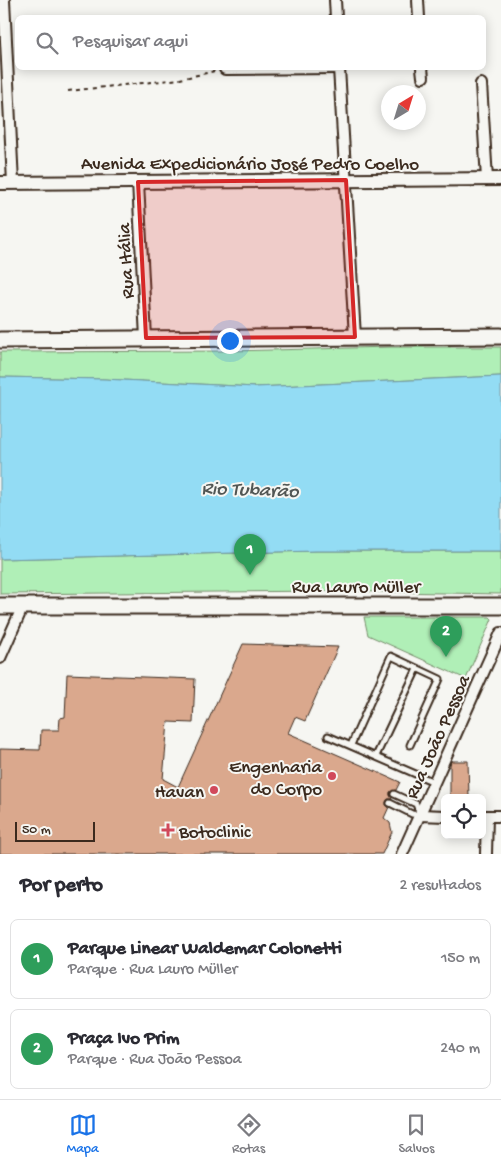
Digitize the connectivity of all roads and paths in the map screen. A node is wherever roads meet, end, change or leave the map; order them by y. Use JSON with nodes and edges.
{"nodes":[{"id":1,"x":4,"y":0,"type":"edge"},
{"id":2,"x":335,"y":0,"type":"edge"},
{"id":3,"x":418,"y":0,"type":"edge"},
{"id":4,"x":336,"y":15,"type":"edge"},
{"id":5,"x":419,"y":15,"type":"edge"},
{"id":6,"x":220,"y":70,"type":"edge"},
{"id":7,"x":339,"y":70,"type":"edge"},
{"id":8,"x":481,"y":84,"type":"dead end"},
{"id":9,"x":68,"y":91,"type":"dead end"},
{"id":10,"x":487,"y":179,"type":"junction"},
{"id":11,"x":501,"y":179,"type":"edge"},
{"id":12,"x":346,"y":180,"type":"junction"},
{"id":13,"x":138,"y":182,"type":"junction"},
{"id":14,"x":6,"y":183,"type":"edge"},
{"id":15,"x":501,"y":336,"type":"edge"},
{"id":16,"x":355,"y":337,"type":"junction"},
{"id":17,"x":146,"y":338,"type":"junction"},
{"id":18,"x":0,"y":340,"type":"edge"},
{"id":19,"x":0,"y":606,"type":"edge"},
{"id":20,"x":23,"y":606,"type":"junction"},
{"id":21,"x":501,"y":606,"type":"edge"},
{"id":22,"x":501,"y":633,"type":"edge"},
{"id":23,"x":0,"y":658,"type":"edge"},
{"id":24,"x":417,"y":669,"type":"junction"},
{"id":25,"x":328,"y":736,"type":"dead end"},
{"id":26,"x":351,"y":745,"type":"junction"},
{"id":27,"x":410,"y":745,"type":"dead end"},
{"id":28,"x":376,"y":756,"type":"junction"},
{"id":29,"x":434,"y":782,"type":"junction"},
{"id":30,"x":394,"y":794,"type":"dead end"},
{"id":31,"x":390,"y":803,"type":"dead end"},
{"id":32,"x":420,"y":815,"type":"junction"},
{"id":33,"x":441,"y":816,"type":"edge"},
{"id":34,"x":486,"y":816,"type":"edge"},
{"id":35,"x":501,"y":816,"type":"edge"},
{"id":36,"x":485,"y":839,"type":"edge"},
{"id":37,"x":402,"y":854,"type":"edge"},
{"id":38,"x":486,"y":854,"type":"edge"}],
"edges":[{"from":1,"to":14,"type":"street"},
{"from":2,"to":4,"type":"street"},
{"from":3,"to":5,"type":"street"},
{"from":6,"to":9,"type":"path"},
{"from":7,"to":12,"type":"street"},
{"from":8,"to":10,"type":"street"},
{"from":10,"to":11,"type":"street","name":"Avenida Expedicionário José Pedro Coelho"},
{"from":10,"to":12,"type":"street","name":"Avenida Expedicionário José Pedro Coelho"},
{"from":12,"to":13,"type":"street","name":"Avenida Expedicionário José Pedro Coelho"},
{"from":12,"to":16,"type":"street"},
{"from":13,"to":14,"type":"street","name":"Avenida Expedicionário José Pedro Coelho"},
{"from":13,"to":17,"type":"street","name":"Rua Itália"},
{"from":15,"to":16,"type":"main road"},
{"from":16,"to":17,"type":"main road"},
{"from":17,"to":18,"type":"main road"},
{"from":19,"to":20,"type":"main road","name":"Rua Lauro Müller"},
{"from":20,"to":21,"type":"main road","name":"Rua Lauro Müller"},
{"from":20,"to":23,"type":"street"},
{"from":22,"to":29,"type":"street","name":"Rua João Pessoa"},
{"from":24,"to":26,"type":"lane"},
{"from":24,"to":27,"type":"lane"},
{"from":24,"to":28,"type":"lane"},
{"from":25,"to":26,"type":"lane"},
{"from":26,"to":28,"type":"lane"},
{"from":28,"to":29,"type":"lane"},
{"from":29,"to":32,"type":"street","name":"Rua João Pessoa"},
{"from":30,"to":32,"type":"lane"},
{"from":31,"to":32,"type":"lane"},
{"from":32,"to":33,"type":"street"},
{"from":32,"to":37,"type":"street","name":"Rua João Pessoa"},
{"from":34,"to":35,"type":"street"},
{"from":36,"to":38,"type":"street"}]}
